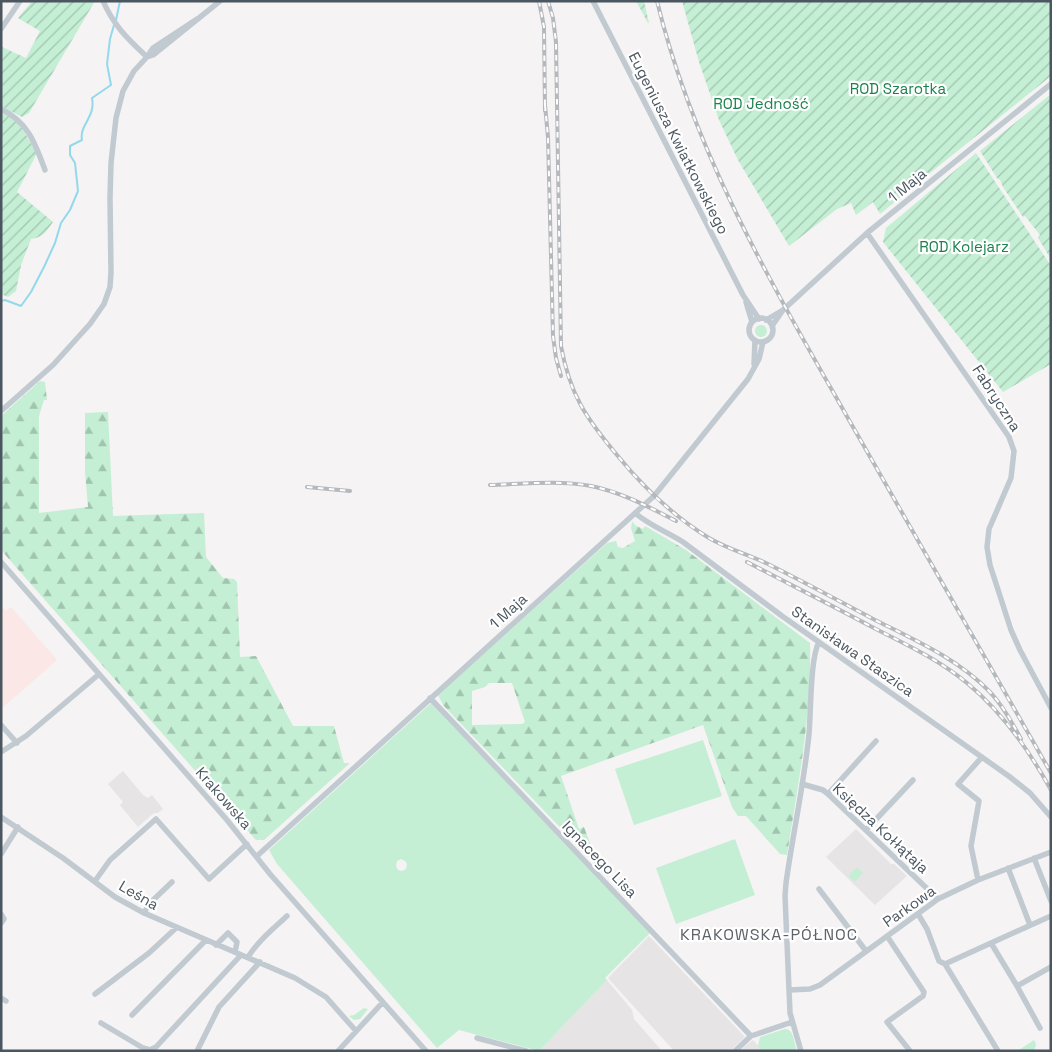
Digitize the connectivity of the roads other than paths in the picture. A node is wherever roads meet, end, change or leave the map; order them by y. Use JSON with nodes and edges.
{"nodes":[{"id":1,"x":20,"y":1,"type":"edge"},
{"id":2,"x":103,"y":1,"type":"edge"},
{"id":3,"x":220,"y":1,"type":"edge"},
{"id":4,"x":593,"y":1,"type":"edge"},
{"id":5,"x":1,"y":30,"type":"edge"},
{"id":6,"x":146,"y":57,"type":"junction"},
{"id":7,"x":1051,"y":84,"type":"edge"},
{"id":8,"x":1,"y":109,"type":"edge"},
{"id":9,"x":45,"y":170,"type":"dead end"},
{"id":10,"x":867,"y":233,"type":"junction"},
{"id":11,"x":744,"y":295,"type":"junction"},
{"id":12,"x":783,"y":310,"type":"junction"},
{"id":13,"x":763,"y":319,"type":"junction"},
{"id":14,"x":752,"y":322,"type":"junction"},
{"id":15,"x":772,"y":326,"type":"junction"},
{"id":16,"x":756,"y":341,"type":"junction"},
{"id":17,"x":763,"y":342,"type":"junction"},
{"id":18,"x":754,"y":366,"type":"junction"},
{"id":19,"x":1,"y":411,"type":"edge"},
{"id":20,"x":635,"y":513,"type":"junction"},
{"id":21,"x":1,"y":562,"type":"edge"},
{"id":22,"x":819,"y":642,"type":"junction"},
{"id":23,"x":98,"y":675,"type":"junction"},
{"id":24,"x":430,"y":698,"type":"junction"},
{"id":25,"x":1051,"y":708,"type":"edge"},
{"id":26,"x":1,"y":725,"type":"edge"},
{"id":27,"x":876,"y":741,"type":"dead end"},
{"id":28,"x":17,"y":743,"type":"junction"},
{"id":29,"x":1,"y":752,"type":"edge"},
{"id":30,"x":982,"y":757,"type":"junction"},
{"id":31,"x":914,"y":780,"type":"dead end"},
{"id":32,"x":802,"y":784,"type":"junction"},
{"id":33,"x":828,"y":794,"type":"junction"},
{"id":34,"x":1,"y":817,"type":"edge"},
{"id":35,"x":1051,"y":817,"type":"edge"},
{"id":36,"x":18,"y":827,"type":"junction"},
{"id":37,"x":866,"y":830,"type":"junction"},
{"id":38,"x":247,"y":844,"type":"junction"},
{"id":39,"x":1051,"y":852,"type":"edge"},
{"id":40,"x":1,"y":854,"type":"edge"},
{"id":41,"x":257,"y":856,"type":"junction"},
{"id":42,"x":1034,"y":858,"type":"junction"},
{"id":43,"x":1008,"y":868,"type":"junction"},
{"id":44,"x":978,"y":880,"type":"junction"},
{"id":45,"x":95,"y":881,"type":"junction"},
{"id":46,"x":172,"y":882,"type":"dead end"},
{"id":47,"x":819,"y":889,"type":"dead end"},
{"id":48,"x":938,"y":899,"type":"junction"},
{"id":49,"x":1051,"y":901,"type":"edge"},
{"id":50,"x":1,"y":914,"type":"edge"},
{"id":51,"x":144,"y":914,"type":"junction"},
{"id":52,"x":918,"y":914,"type":"junction"},
{"id":53,"x":287,"y":916,"type":"dead end"},
{"id":54,"x":1051,"y":916,"type":"edge"},
{"id":55,"x":1,"y":923,"type":"edge"},
{"id":56,"x":1030,"y":925,"type":"junction"},
{"id":57,"x":176,"y":928,"type":"junction"},
{"id":58,"x":887,"y":936,"type":"junction"},
{"id":59,"x":206,"y":940,"type":"junction"},
{"id":60,"x":991,"y":943,"type":"junction"},
{"id":61,"x":216,"y":944,"type":"junction"},
{"id":62,"x":866,"y":951,"type":"junction"},
{"id":63,"x":238,"y":953,"type":"junction"},
{"id":64,"x":248,"y":957,"type":"junction"},
{"id":65,"x":260,"y":962,"type":"junction"},
{"id":66,"x":944,"y":964,"type":"junction"},
{"id":67,"x":1051,"y":967,"type":"edge"},
{"id":68,"x":1017,"y":986,"type":"junction"},
{"id":69,"x":789,"y":990,"type":"junction"},
{"id":70,"x":95,"y":994,"type":"dead end"},
{"id":71,"x":383,"y":1002,"type":"junction"},
{"id":72,"x":132,"y":1015,"type":"dead end"},
{"id":73,"x":792,"y":1022,"type":"junction"},
{"id":74,"x":101,"y":1023,"type":"dead end"},
{"id":75,"x":1040,"y":1028,"type":"dead end"},
{"id":76,"x":356,"y":1031,"type":"junction"},
{"id":77,"x":751,"y":1036,"type":"junction"},
{"id":78,"x":477,"y":1038,"type":"dead end"},
{"id":79,"x":342,"y":1049,"type":"edge"},
{"id":80,"x":197,"y":1051,"type":"edge"},
{"id":81,"x":426,"y":1051,"type":"edge"},
{"id":82,"x":526,"y":1051,"type":"edge"},
{"id":83,"x":734,"y":1051,"type":"edge"},
{"id":84,"x":801,"y":1051,"type":"edge"},
{"id":85,"x":910,"y":1051,"type":"edge"},
{"id":86,"x":998,"y":1051,"type":"edge"}],
"edges":[{"from":1,"to":5,"type":"street"},
{"from":2,"to":6,"type":"street"},
{"from":3,"to":6,"type":"street"},
{"from":4,"to":11,"type":"street","name":"Eugeniusza Kwiatkowskiego"},
{"from":6,"to":19,"type":"street"},
{"from":7,"to":10,"type":"street","name":"1 Maja"},
{"from":8,"to":9,"type":"street"},
{"from":10,"to":12,"type":"street","name":"1 Maja"},
{"from":10,"to":25,"type":"street","name":"Fabryczna"},
{"from":11,"to":13,"type":"street","name":"Eugeniusza Kwiatkowskiego"},
{"from":11,"to":14,"type":"street","name":"Eugeniusza Kwiatkowskiego"},
{"from":12,"to":13,"type":"street","name":"1 Maja"},
{"from":12,"to":15,"type":"street","name":"1 Maja"},
{"from":13,"to":14,"type":"street"},
{"from":13,"to":15,"type":"street"},
{"from":14,"to":16,"type":"street"},
{"from":15,"to":17,"type":"street"},
{"from":16,"to":17,"type":"street"},
{"from":16,"to":18,"type":"street","name":"1 Maja"},
{"from":17,"to":18,"type":"street","name":"1 Maja"},
{"from":18,"to":20,"type":"street","name":"1 Maja"},
{"from":20,"to":22,"type":"street","name":"Stanisława Staszica"},
{"from":20,"to":24,"type":"street","name":"1 Maja"},
{"from":21,"to":23,"type":"street","name":"Krakowska"},
{"from":22,"to":30,"type":"street","name":"Stanisława Staszica"},
{"from":22,"to":32,"type":"street"},
{"from":23,"to":28,"type":"street"},
{"from":23,"to":38,"type":"street","name":"Krakowska"},
{"from":24,"to":41,"type":"street","name":"1 Maja"},
{"from":24,"to":77,"type":"street","name":"Ignacego Lisa"},
{"from":26,"to":28,"type":"street"},
{"from":27,"to":33,"type":"street"},
{"from":28,"to":29,"type":"street"},
{"from":30,"to":35,"type":"street","name":"Stanisława Staszica"},
{"from":30,"to":44,"type":"street"},
{"from":31,"to":37,"type":"street"},
{"from":32,"to":33,"type":"street","name":"Księdza Kołłątaja"},
{"from":32,"to":69,"type":"street"},
{"from":33,"to":37,"type":"street","name":"Księdza Kołłątaja"},
{"from":34,"to":36,"type":"street","name":"Leśna"},
{"from":36,"to":40,"type":"street"},
{"from":36,"to":45,"type":"street","name":"Leśna"},
{"from":37,"to":48,"type":"street","name":"Księdza Kołłątaja"},
{"from":38,"to":41,"type":"street","name":"Krakowska"},
{"from":38,"to":45,"type":"street"},
{"from":39,"to":42,"type":"street","name":"Parkowa"},
{"from":41,"to":71,"type":"street","name":"Krakowska"},
{"from":42,"to":43,"type":"street","name":"Parkowa"},
{"from":42,"to":49,"type":"street"},
{"from":43,"to":44,"type":"street","name":"Parkowa"},
{"from":43,"to":56,"type":"street"},
{"from":44,"to":48,"type":"street","name":"Parkowa"},
{"from":45,"to":51,"type":"street","name":"Leśna"},
{"from":46,"to":51,"type":"street"},
{"from":47,"to":62,"type":"street"},
{"from":48,"to":52,"type":"street","name":"Parkowa"},
{"from":50,"to":55,"type":"street"},
{"from":51,"to":57,"type":"street","name":"Leśna"},
{"from":52,"to":58,"type":"street","name":"Parkowa"},
{"from":52,"to":66,"type":"street"},
{"from":53,"to":64,"type":"street"},
{"from":54,"to":56,"type":"street"},
{"from":56,"to":60,"type":"street"},
{"from":57,"to":59,"type":"street","name":"Leśna"},
{"from":57,"to":70,"type":"street"},
{"from":58,"to":62,"type":"street","name":"Parkowa"},
{"from":58,"to":85,"type":"street"},
{"from":59,"to":61,"type":"street","name":"Leśna"},
{"from":59,"to":72,"type":"street"},
{"from":60,"to":66,"type":"street"},
{"from":60,"to":68,"type":"street"},
{"from":61,"to":63,"type":"street","name":"Leśna"},
{"from":61,"to":63,"type":"street"},
{"from":62,"to":69,"type":"street","name":"Parkowa"},
{"from":63,"to":64,"type":"street","name":"Leśna"},
{"from":63,"to":74,"type":"street"},
{"from":64,"to":65,"type":"street","name":"Leśna"},
{"from":65,"to":76,"type":"street","name":"Leśna"},
{"from":65,"to":80,"type":"street"},
{"from":66,"to":86,"type":"street"},
{"from":67,"to":68,"type":"street"},
{"from":68,"to":75,"type":"street"},
{"from":69,"to":73,"type":"street"},
{"from":71,"to":76,"type":"street"},
{"from":71,"to":81,"type":"street","name":"Krakowska"},
{"from":73,"to":77,"type":"street"},
{"from":73,"to":84,"type":"street"},
{"from":76,"to":79,"type":"street"},
{"from":77,"to":83,"type":"street"},
{"from":78,"to":82,"type":"street"}]}
